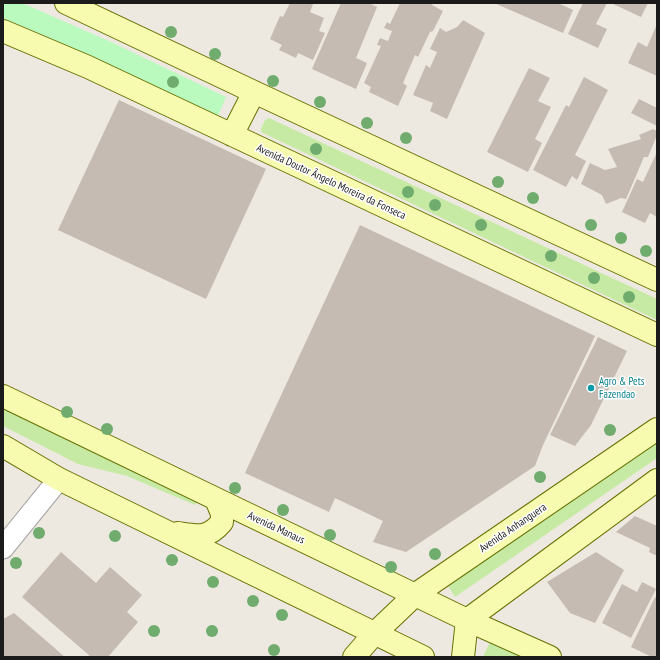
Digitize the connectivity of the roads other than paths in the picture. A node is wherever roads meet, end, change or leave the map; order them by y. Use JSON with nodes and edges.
{"nodes":[{"id":1,"x":66,"y":3,"type":"edge"},
{"id":2,"x":3,"y":31,"type":"edge"},
{"id":3,"x":254,"y":92,"type":"junction"},
{"id":4,"x":232,"y":135,"type":"junction"},
{"id":5,"x":657,"y":280,"type":"edge"},
{"id":6,"x":657,"y":335,"type":"edge"},
{"id":7,"x":3,"y":396,"type":"edge"},
{"id":8,"x":657,"y":429,"type":"edge"},
{"id":9,"x":3,"y":446,"type":"edge"},
{"id":10,"x":59,"y":479,"type":"junction"},
{"id":11,"x":657,"y":480,"type":"edge"},
{"id":12,"x":216,"y":499,"type":"junction"},
{"id":13,"x":167,"y":532,"type":"junction"},
{"id":14,"x":3,"y":548,"type":"edge"},
{"id":15,"x":416,"y":594,"type":"junction"},
{"id":16,"x":467,"y":620,"type":"junction"},
{"id":17,"x":374,"y":634,"type":"junction"},
{"id":18,"x":354,"y":657,"type":"edge"},
{"id":19,"x":424,"y":657,"type":"edge"},
{"id":20,"x":463,"y":657,"type":"edge"},
{"id":21,"x":550,"y":657,"type":"edge"}],
"edges":[{"from":1,"to":3,"type":"street"},
{"from":2,"to":4,"type":"street","name":"Avenida Doutor Ângelo Moreira da Fonseca"},
{"from":3,"to":4,"type":"street"},
{"from":3,"to":5,"type":"street"},
{"from":4,"to":6,"type":"street","name":"Avenida Doutor Ângelo Moreira da Fonseca"},
{"from":7,"to":12,"type":"street","name":"Avenida Manaus"},
{"from":8,"to":15,"type":"street","name":"Avenida Anhanguera"},
{"from":9,"to":10,"type":"street"},
{"from":10,"to":13,"type":"street"},
{"from":10,"to":14,"type":"street"},
{"from":11,"to":16,"type":"street"},
{"from":12,"to":13,"type":"street"},
{"from":12,"to":15,"type":"street","name":"Avenida Manaus"},
{"from":13,"to":17,"type":"street"},
{"from":15,"to":16,"type":"street","name":"Avenida Manaus"},
{"from":15,"to":17,"type":"street","name":"Avenida Anhanguera"},
{"from":16,"to":20,"type":"street"},
{"from":16,"to":21,"type":"street","name":"Avenida Manaus"},
{"from":17,"to":18,"type":"street","name":"Avenida Anhanguera"},
{"from":17,"to":19,"type":"street"}]}
